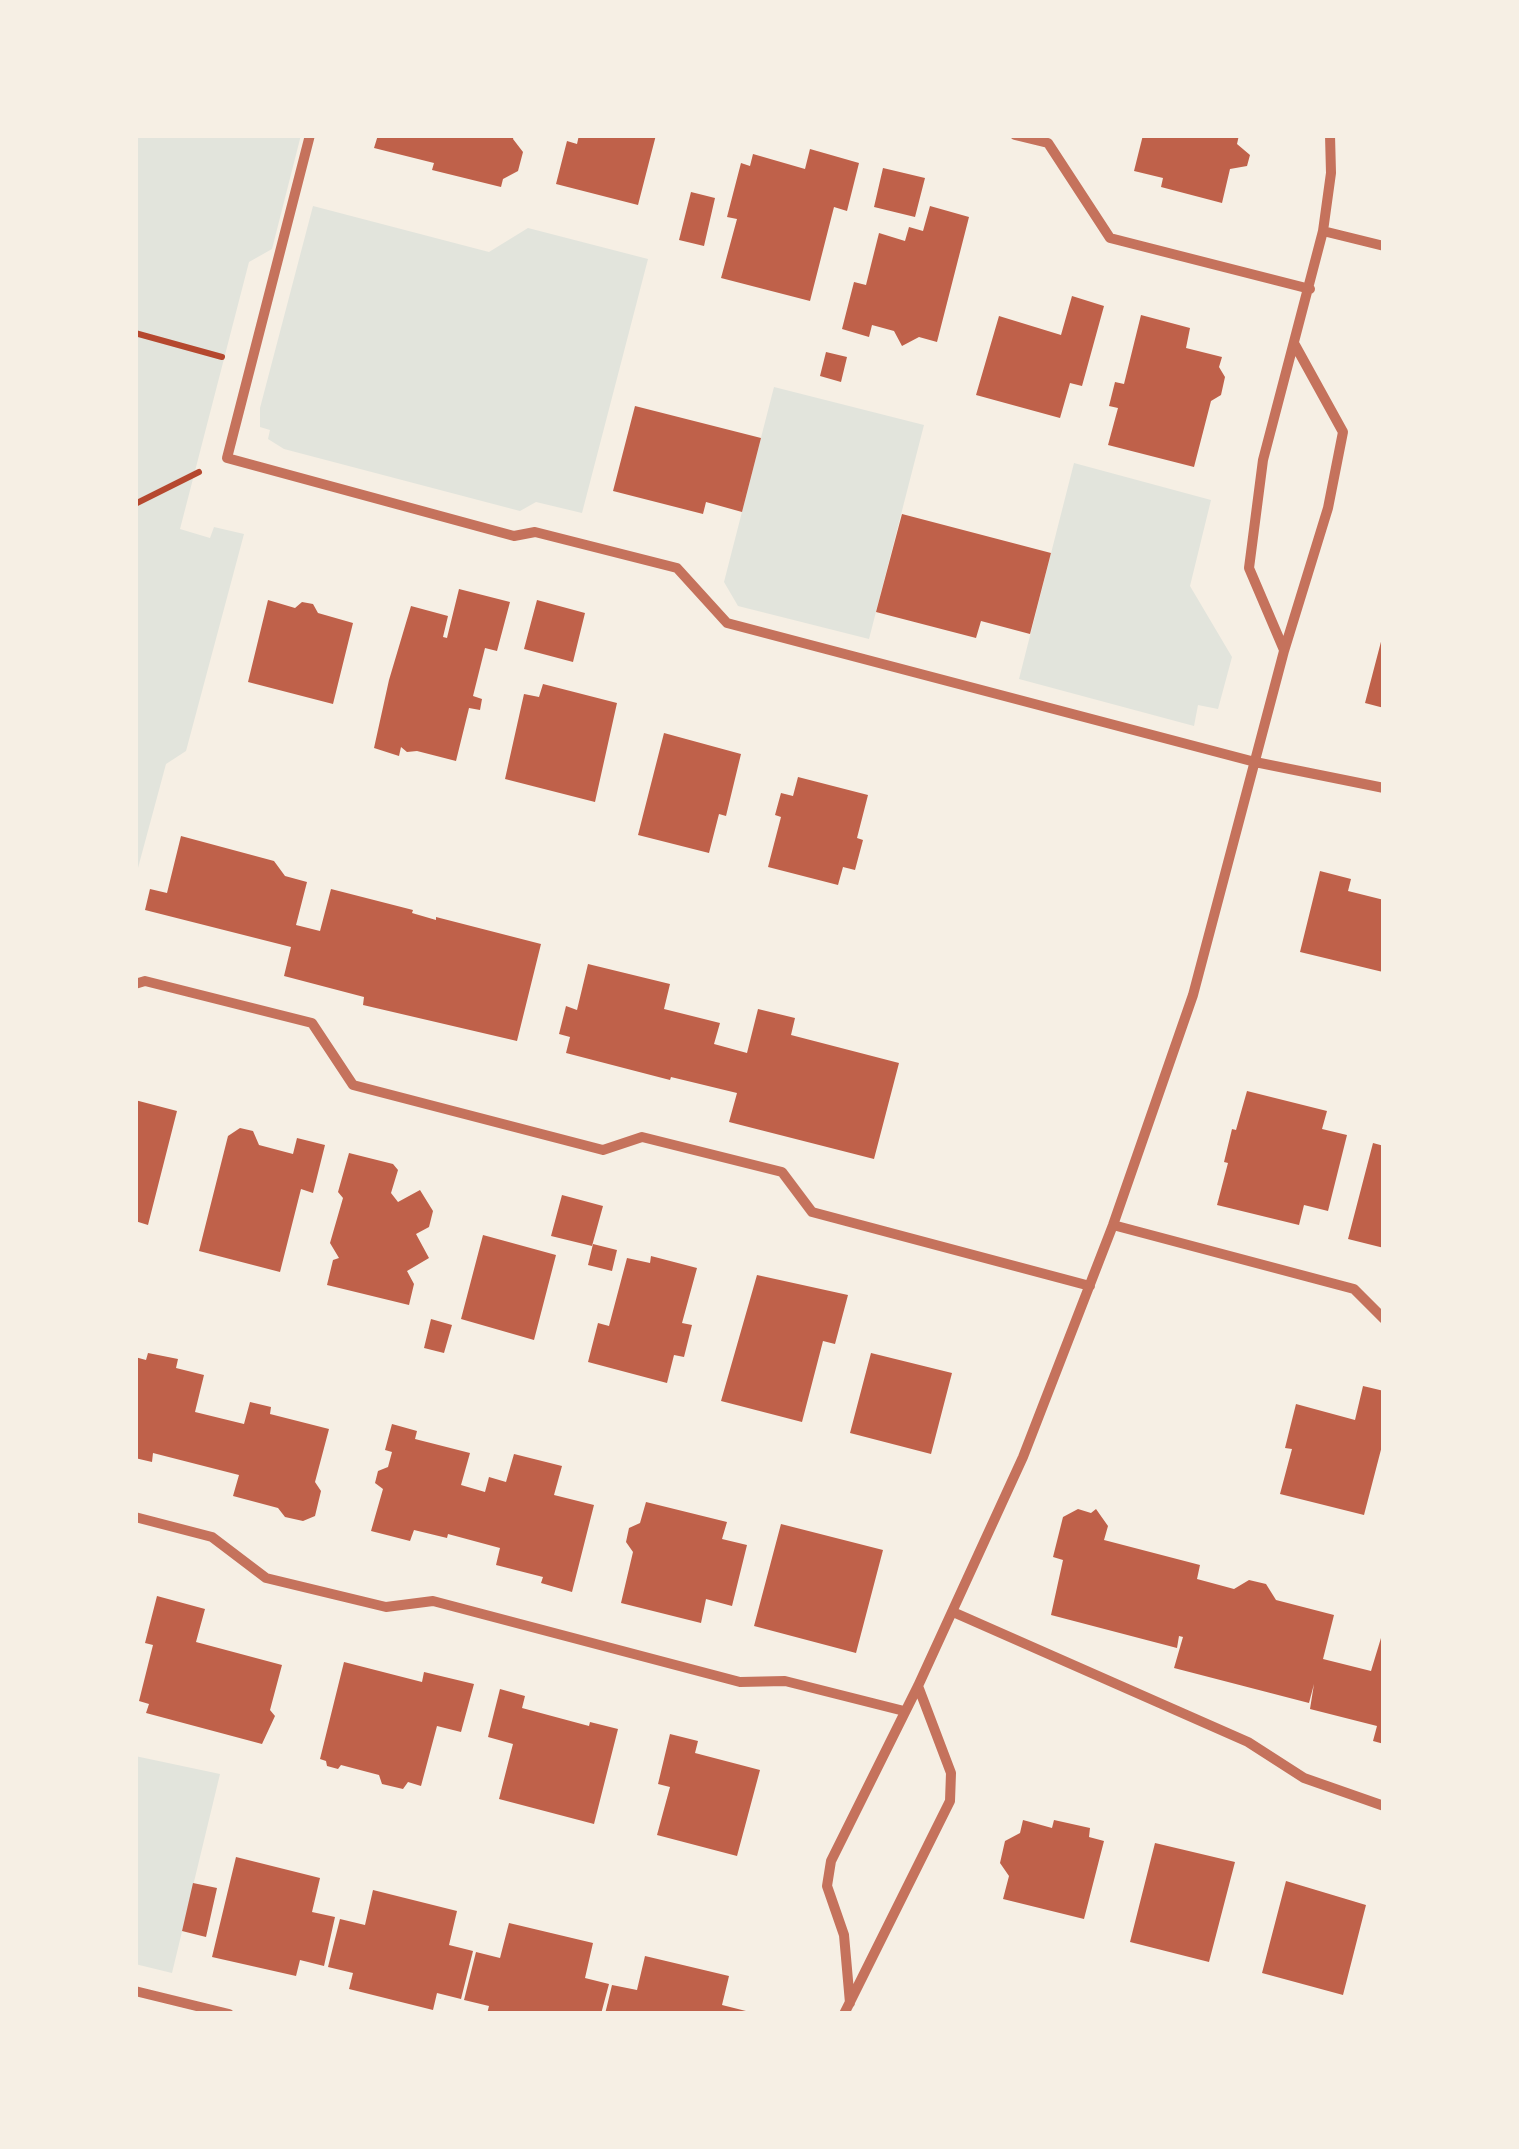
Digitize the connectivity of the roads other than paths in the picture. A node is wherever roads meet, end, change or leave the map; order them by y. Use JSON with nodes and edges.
{"nodes":[{"id":1,"x":310,"y":135,"type":"edge"},
{"id":2,"x":1015,"y":135,"type":"edge"},
{"id":3,"x":1330,"y":135,"type":"edge"},
{"id":4,"x":1323,"y":231,"type":"junction"},
{"id":5,"x":1384,"y":246,"type":"edge"},
{"id":6,"x":1310,"y":290,"type":"junction"},
{"id":7,"x":1295,"y":345,"type":"junction"},
{"id":8,"x":1284,"y":650,"type":"junction"},
{"id":9,"x":1254,"y":762,"type":"junction"},
{"id":10,"x":1384,"y":788,"type":"edge"},
{"id":11,"x":135,"y":984,"type":"edge"},
{"id":12,"x":1113,"y":1225,"type":"junction"},
{"id":13,"x":1090,"y":1286,"type":"junction"},
{"id":14,"x":1384,"y":1319,"type":"edge"},
{"id":15,"x":135,"y":1517,"type":"edge"},
{"id":16,"x":952,"y":1612,"type":"junction"},
{"id":17,"x":918,"y":1686,"type":"junction"},
{"id":18,"x":904,"y":1711,"type":"junction"},
{"id":19,"x":1384,"y":1806,"type":"edge"},
{"id":20,"x":135,"y":1991,"type":"edge"},
{"id":21,"x":847,"y":2009,"type":"edge"},
{"id":22,"x":229,"y":2014,"type":"edge"}],
"edges":[{"from":1,"to":9,"type":"street"},
{"from":2,"to":6,"type":"street"},
{"from":3,"to":4,"type":"street"},
{"from":4,"to":5,"type":"street"},
{"from":4,"to":6,"type":"street"},
{"from":6,"to":7,"type":"street"},
{"from":7,"to":8,"type":"street"},
{"from":7,"to":8,"type":"street"},
{"from":8,"to":9,"type":"street"},
{"from":9,"to":10,"type":"street"},
{"from":9,"to":12,"type":"street"},
{"from":11,"to":13,"type":"street"},
{"from":12,"to":13,"type":"street"},
{"from":12,"to":14,"type":"street"},
{"from":13,"to":16,"type":"street"},
{"from":15,"to":18,"type":"street"},
{"from":16,"to":17,"type":"street"},
{"from":16,"to":19,"type":"street"},
{"from":17,"to":18,"type":"street"},
{"from":17,"to":21,"type":"street"},
{"from":18,"to":21,"type":"street"},
{"from":20,"to":22,"type":"street"}]}
